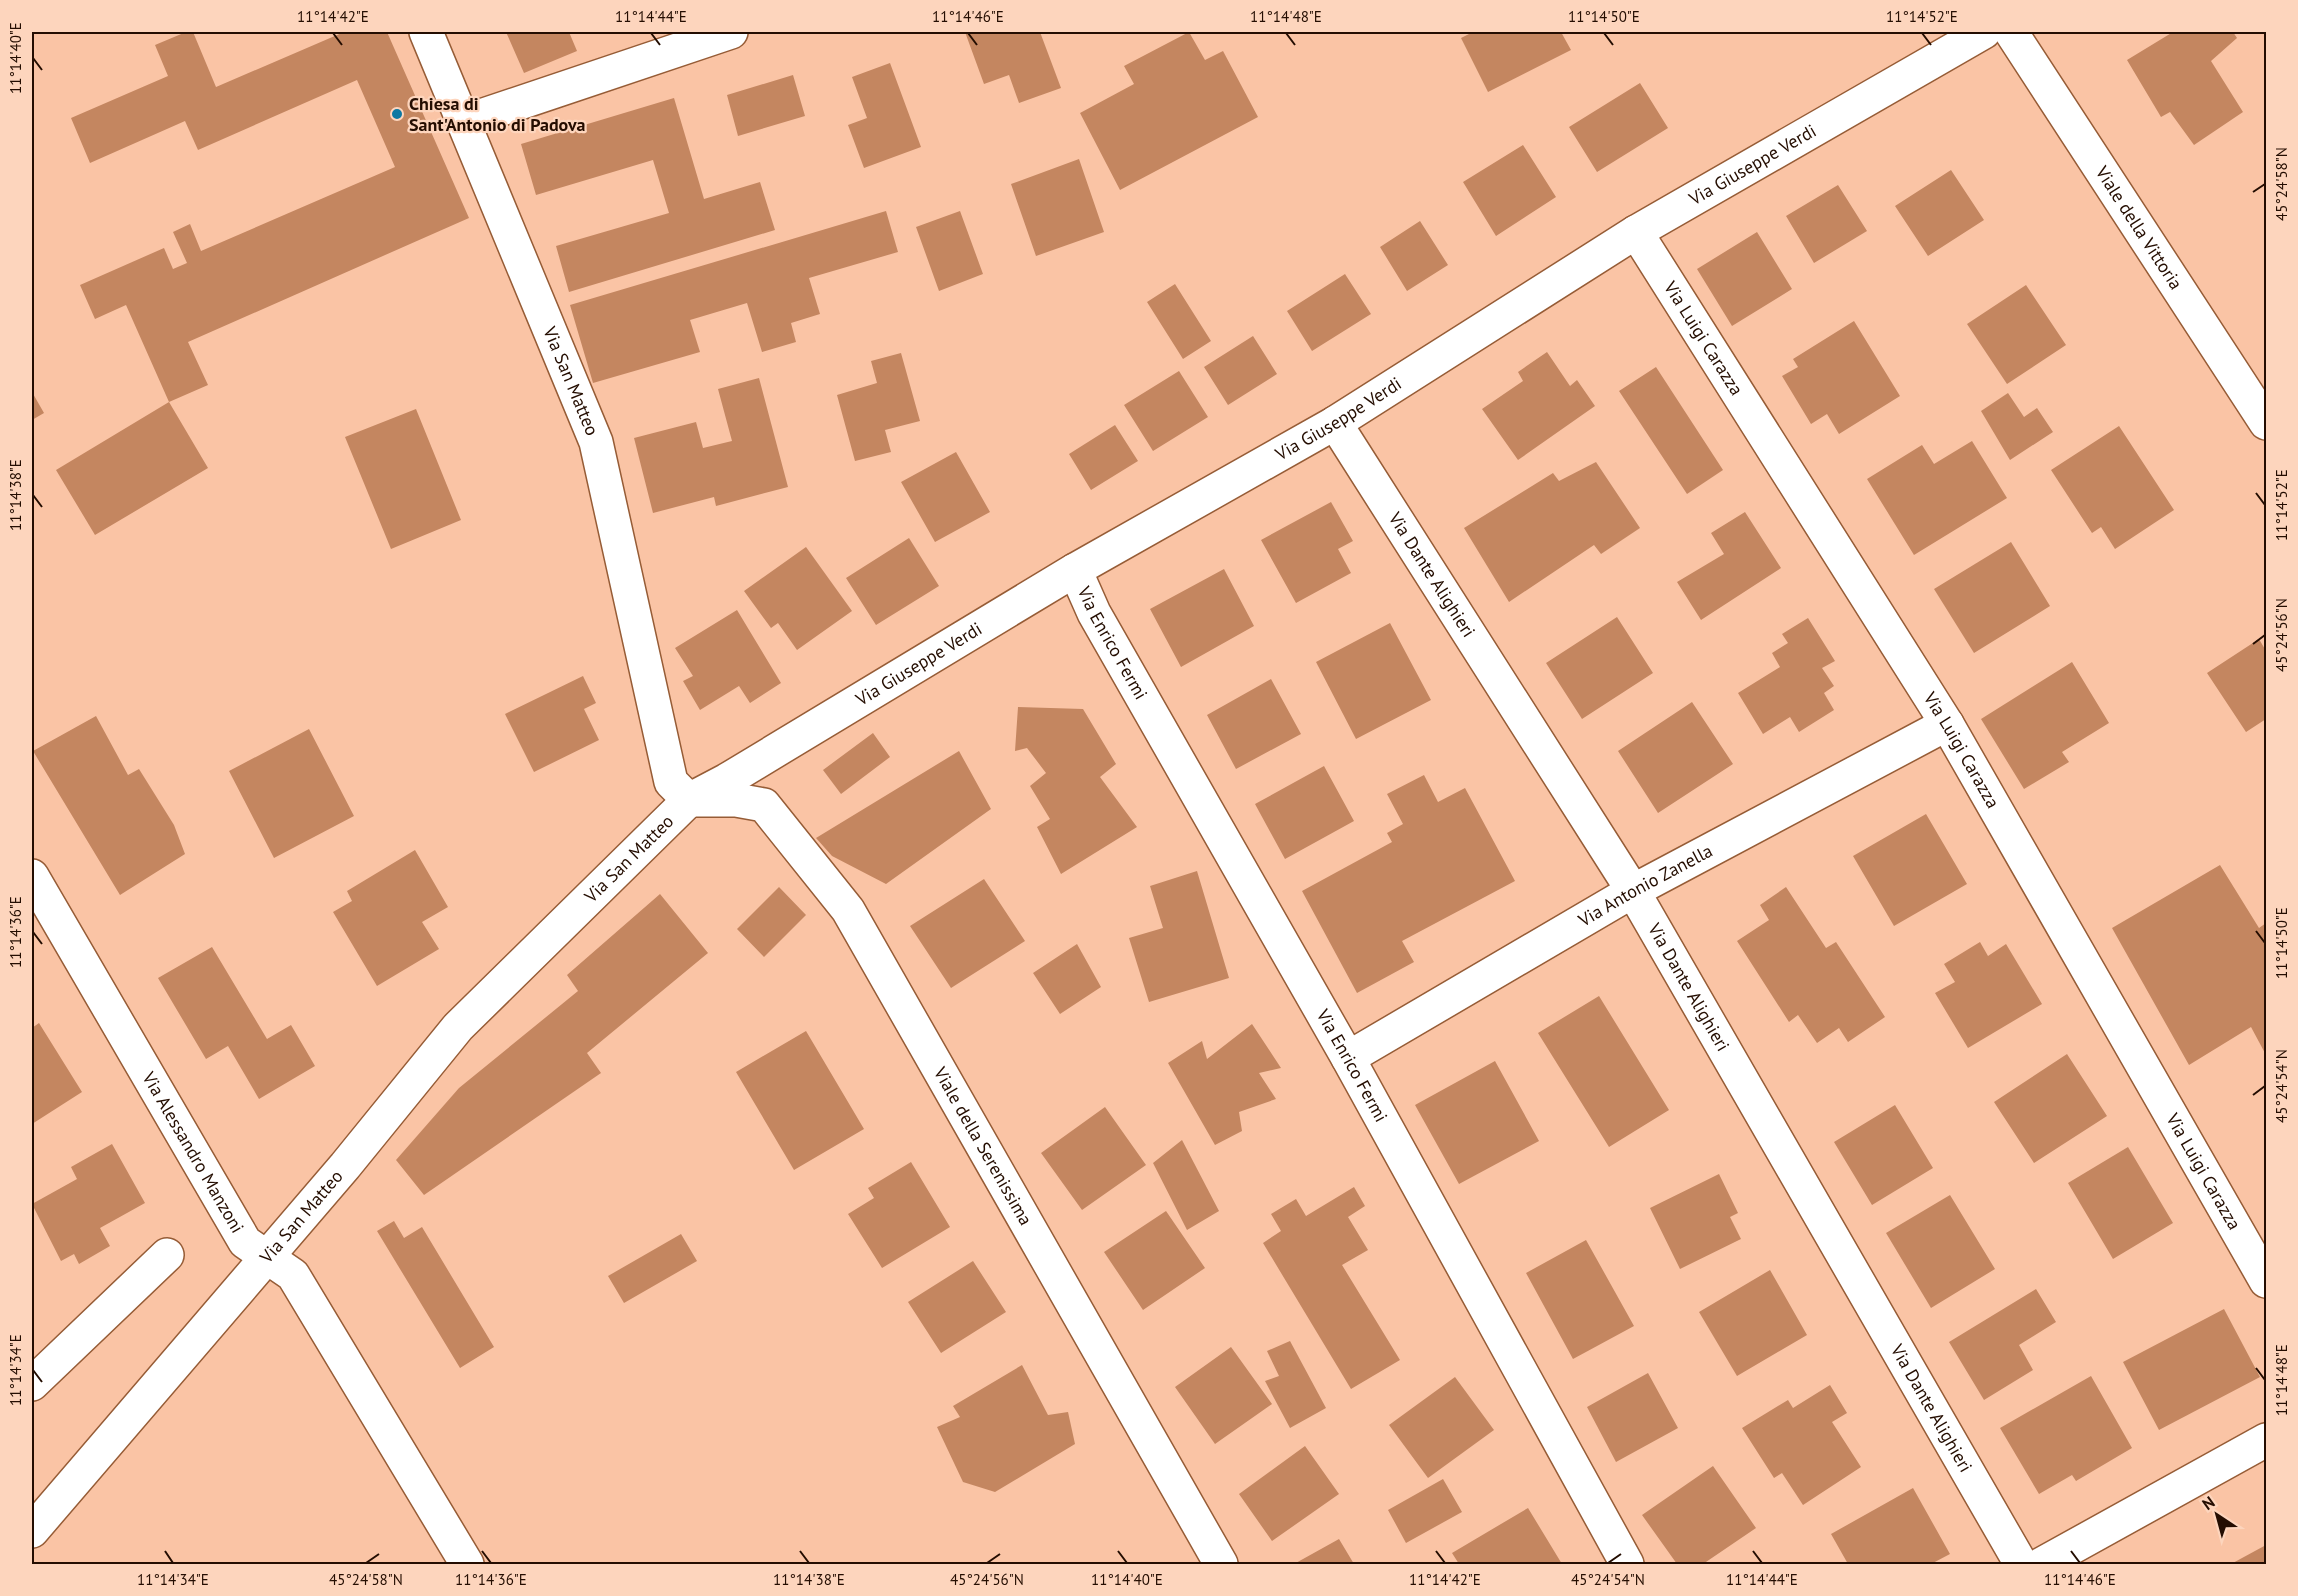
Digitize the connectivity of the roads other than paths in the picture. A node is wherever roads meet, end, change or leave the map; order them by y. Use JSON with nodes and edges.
{"nodes":[{"id":1,"x":426,"y":32,"type":"edge"},
{"id":2,"x":731,"y":32,"type":"edge"},
{"id":3,"x":1984,"y":32,"type":"edge"},
{"id":4,"x":2012,"y":32,"type":"edge"},
{"id":5,"x":463,"y":122,"type":"junction"},
{"id":6,"x":1636,"y":232,"type":"junction"},
{"id":7,"x":1335,"y":423,"type":"junction"},
{"id":8,"x":2266,"y":423,"type":"edge"},
{"id":9,"x":1075,"y":570,"type":"junction"},
{"id":10,"x":1947,"y":724,"type":"junction"},
{"id":11,"x":689,"y":800,"type":"junction"},
{"id":12,"x":32,"y":876,"type":"edge"},
{"id":13,"x":1633,"y":891,"type":"junction"},
{"id":14,"x":1348,"y":1058,"type":"junction"},
{"id":15,"x":167,"y":1255,"type":"dead end"},
{"id":16,"x":267,"y":1257,"type":"junction"},
{"id":17,"x":2266,"y":1281,"type":"edge"},
{"id":18,"x":32,"y":1384,"type":"edge"},
{"id":19,"x":2266,"y":1440,"type":"edge"},
{"id":20,"x":32,"y":1531,"type":"edge"},
{"id":21,"x":466,"y":1564,"type":"edge"},
{"id":22,"x":1221,"y":1564,"type":"edge"},
{"id":23,"x":1627,"y":1564,"type":"edge"},
{"id":24,"x":2021,"y":1564,"type":"edge"},
{"id":25,"x":2042,"y":1564,"type":"edge"}],
"edges":[{"from":1,"to":5,"type":"street","name":"Via San Matteo"},
{"from":2,"to":5,"type":"street"},
{"from":3,"to":6,"type":"street","name":"Via Giuseppe Verdi"},
{"from":4,"to":8,"type":"street","name":"Viale della Vittoria"},
{"from":5,"to":11,"type":"street","name":"Via San Matteo"},
{"from":6,"to":7,"type":"street","name":"Via Giuseppe Verdi"},
{"from":6,"to":10,"type":"street","name":"Via Luigi Carazza"},
{"from":7,"to":9,"type":"street","name":"Via Giuseppe Verdi"},
{"from":7,"to":13,"type":"street","name":"Via Dante Alighieri"},
{"from":9,"to":11,"type":"street","name":"Via Giuseppe Verdi"},
{"from":9,"to":14,"type":"street","name":"Via Enrico Fermi"},
{"from":10,"to":13,"type":"street","name":"Via Antonio Zanella"},
{"from":10,"to":17,"type":"street","name":"Via Luigi Carazza"},
{"from":11,"to":16,"type":"street","name":"Via San Matteo"},
{"from":11,"to":22,"type":"street","name":"Viale della Serenissima"},
{"from":12,"to":16,"type":"street","name":"Via Alessandro Manzoni"},
{"from":13,"to":14,"type":"street","name":"Via Antonio Zanella"},
{"from":13,"to":24,"type":"street","name":"Via Dante Alighieri"},
{"from":14,"to":23,"type":"street","name":"Via Enrico Fermi"},
{"from":15,"to":18,"type":"street"},
{"from":16,"to":20,"type":"street","name":"Via San Matteo"},
{"from":16,"to":21,"type":"street","name":"Via Alessandro Manzoni"},
{"from":19,"to":25,"type":"street"}]}
